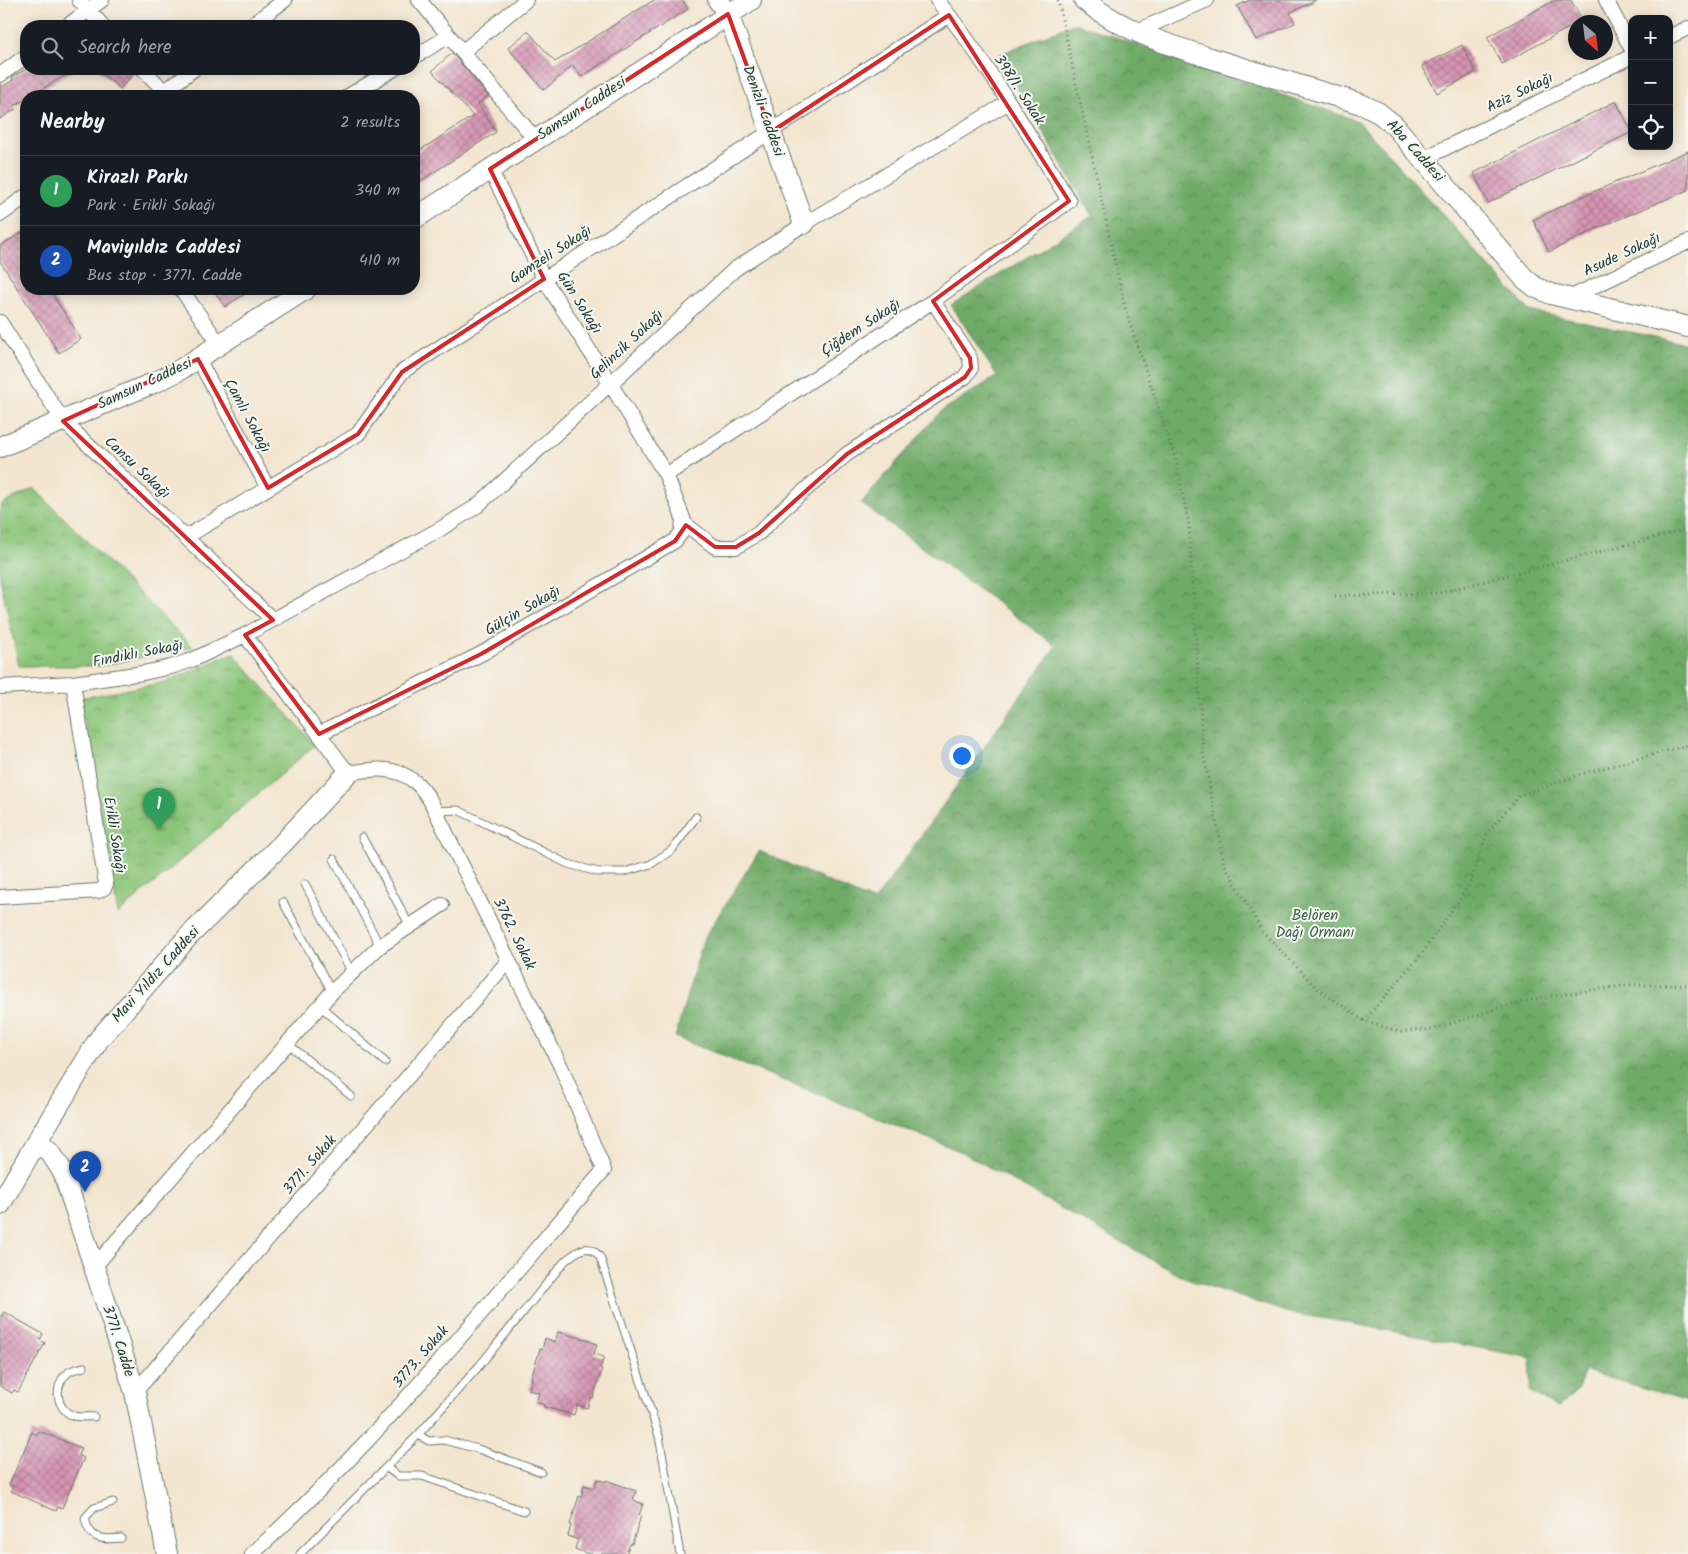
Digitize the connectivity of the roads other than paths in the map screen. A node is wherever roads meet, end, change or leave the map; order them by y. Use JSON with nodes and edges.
{"nodes":[{"id":1,"x":102,"y":0,"type":"edge"},
{"id":2,"x":285,"y":0,"type":"edge"},
{"id":3,"x":418,"y":0,"type":"edge"},
{"id":4,"x":526,"y":0,"type":"edge"},
{"id":5,"x":751,"y":0,"type":"edge"},
{"id":6,"x":937,"y":0,"type":"edge"},
{"id":7,"x":1084,"y":0,"type":"edge"},
{"id":8,"x":1207,"y":0,"type":"edge"},
{"id":9,"x":1606,"y":0,"type":"edge"},
{"id":10,"x":84,"y":5,"type":"edge"},
{"id":11,"x":723,"y":7,"type":"edge"},
{"id":12,"x":949,"y":15,"type":"junction"},
{"id":13,"x":71,"y":20,"type":"edge"},
{"id":14,"x":98,"y":20,"type":"edge"},
{"id":15,"x":258,"y":20,"type":"edge"},
{"id":16,"x":1688,"y":28,"type":"edge"},
{"id":17,"x":1135,"y":32,"type":"junction"},
{"id":18,"x":1673,"y":35,"type":"edge"},
{"id":19,"x":448,"y":36,"type":"junction"},
{"id":20,"x":1628,"y":42,"type":"edge"},
{"id":21,"x":462,"y":52,"type":"junction"},
{"id":22,"x":420,"y":53,"type":"edge"},
{"id":23,"x":1628,"y":58,"type":"edge"},
{"id":24,"x":20,"y":60,"type":"edge"},
{"id":25,"x":0,"y":75,"type":"edge"},
{"id":26,"x":148,"y":75,"type":"edge"},
{"id":27,"x":187,"y":75,"type":"edge"},
{"id":28,"x":384,"y":75,"type":"edge"},
{"id":29,"x":160,"y":90,"type":"edge"},
{"id":30,"x":170,"y":90,"type":"edge"},
{"id":31,"x":358,"y":90,"type":"edge"},
{"id":32,"x":1009,"y":102,"type":"junction"},
{"id":33,"x":771,"y":132,"type":"junction"},
{"id":34,"x":535,"y":140,"type":"junction"},
{"id":35,"x":1423,"y":159,"type":"junction"},
{"id":36,"x":490,"y":169,"type":"junction"},
{"id":37,"x":20,"y":201,"type":"edge"},
{"id":38,"x":1069,"y":201,"type":"joint"},
{"id":39,"x":420,"y":215,"type":"edge"},
{"id":40,"x":0,"y":216,"type":"edge"},
{"id":41,"x":804,"y":224,"type":"junction"},
{"id":42,"x":1688,"y":242,"type":"edge"},
{"id":43,"x":544,"y":279,"type":"junction"},
{"id":44,"x":185,"y":295,"type":"edge"},
{"id":45,"x":297,"y":295,"type":"edge"},
{"id":46,"x":1569,"y":298,"type":"junction"},
{"id":47,"x":933,"y":301,"type":"junction"},
{"id":48,"x":0,"y":322,"type":"edge"},
{"id":49,"x":1688,"y":328,"type":"edge"},
{"id":50,"x":220,"y":345,"type":"junction"},
{"id":51,"x":198,"y":359,"type":"junction"},
{"id":52,"x":610,"y":383,"type":"junction"},
{"id":53,"x":64,"y":421,"type":"junction"},
{"id":54,"x":0,"y":447,"type":"edge"},
{"id":55,"x":666,"y":475,"type":"junction"},
{"id":56,"x":268,"y":488,"type":"junction"},
{"id":57,"x":684,"y":523,"type":"junction"},
{"id":58,"x":186,"y":537,"type":"junction"},
{"id":59,"x":274,"y":620,"type":"junction"},
{"id":60,"x":245,"y":635,"type":"junction"},
{"id":61,"x":73,"y":683,"type":"junction"},
{"id":62,"x":0,"y":687,"type":"edge"},
{"id":63,"x":319,"y":734,"type":"junction"},
{"id":64,"x":348,"y":773,"type":"junction"},
{"id":65,"x":436,"y":811,"type":"junction"},
{"id":66,"x":696,"y":817,"type":"dead end"},
{"id":67,"x":362,"y":837,"type":"dead end"},
{"id":68,"x":334,"y":859,"type":"dead end"},
{"id":69,"x":305,"y":884,"type":"dead end"},
{"id":70,"x":0,"y":897,"type":"edge"},
{"id":71,"x":283,"y":902,"type":"dead end"},
{"id":72,"x":442,"y":905,"type":"dead end"},
{"id":73,"x":410,"y":926,"type":"junction"},
{"id":74,"x":380,"y":946,"type":"junction"},
{"id":75,"x":509,"y":960,"type":"junction"},
{"id":76,"x":352,"y":972,"type":"junction"},
{"id":77,"x":332,"y":992,"type":"junction"},
{"id":78,"x":320,"y":1006,"type":"junction"},
{"id":79,"x":287,"y":1043,"type":"junction"},
{"id":80,"x":384,"y":1062,"type":"dead end"},
{"id":81,"x":351,"y":1096,"type":"dead end"},
{"id":82,"x":37,"y":1141,"type":"junction"},
{"id":83,"x":604,"y":1170,"type":"joint"},
{"id":84,"x":0,"y":1204,"type":"edge"},
{"id":85,"x":94,"y":1267,"type":"junction"},
{"id":86,"x":84,"y":1367,"type":"dead end"},
{"id":87,"x":135,"y":1392,"type":"junction"},
{"id":88,"x":94,"y":1417,"type":"dead end"},
{"id":89,"x":418,"y":1435,"type":"junction"},
{"id":90,"x":387,"y":1468,"type":"junction"},
{"id":91,"x":541,"y":1472,"type":"dead end"},
{"id":92,"x":113,"y":1502,"type":"dead end"},
{"id":93,"x":524,"y":1511,"type":"dead end"},
{"id":94,"x":121,"y":1538,"type":"dead end"},
{"id":95,"x":167,"y":1554,"type":"edge"},
{"id":96,"x":252,"y":1554,"type":"edge"},
{"id":97,"x":300,"y":1554,"type":"edge"},
{"id":98,"x":680,"y":1554,"type":"edge"}],
"edges":[{"from":1,"to":10,"type":"street"},
{"from":2,"to":15,"type":"street"},
{"from":3,"to":19,"type":"street"},
{"from":4,"to":21,"type":"street"},
{"from":5,"to":11,"type":"street","name":"Samsun Caddesi"},
{"from":6,"to":12,"type":"street","name":"398/1. Sokak"},
{"from":7,"to":17,"type":"street","name":"Aba Caddesi"},
{"from":8,"to":17,"type":"street"},
{"from":9,"to":20,"type":"street"},
{"from":10,"to":13,"type":"street"},
{"from":10,"to":14,"type":"street"},
{"from":11,"to":33,"type":"street","name":"Denizli Caddesi"},
{"from":11,"to":34,"type":"street","name":"Samsun Caddesi"},
{"from":12,"to":32,"type":"street","name":"398/1. Sokak"},
{"from":12,"to":33,"type":"street","name":"Gamzeli Sokağı"},
{"from":16,"to":18,"type":"street"},
{"from":17,"to":35,"type":"street","name":"Aba Caddesi"},
{"from":19,"to":21,"type":"street"},
{"from":19,"to":22,"type":"street"},
{"from":21,"to":34,"type":"street"},
{"from":23,"to":35,"type":"street","name":"Aziz Sokağı"},
{"from":24,"to":25,"type":"street"},
{"from":26,"to":29,"type":"street"},
{"from":27,"to":30,"type":"street"},
{"from":28,"to":31,"type":"street"},
{"from":32,"to":38,"type":"street","name":"398/1. Sokak"},
{"from":32,"to":41,"type":"street","name":"Gelincik Sokağı"},
{"from":33,"to":41,"type":"street","name":"Denizli Caddesi"},
{"from":33,"to":43,"type":"street","name":"Gamzeli Sokağı"},
{"from":34,"to":36,"type":"street","name":"Samsun Caddesi"},
{"from":35,"to":46,"type":"street","name":"Aba Caddesi"},
{"from":36,"to":39,"type":"street","name":"Samsun Caddesi"},
{"from":36,"to":43,"type":"street","name":"Gün Sokağı"},
{"from":37,"to":40,"type":"street"},
{"from":38,"to":47,"type":"street","name":"Çiğdem Sokağı"},
{"from":41,"to":52,"type":"street","name":"Gelincik Sokağı"},
{"from":42,"to":46,"type":"street","name":"Asude Sokağı"},
{"from":43,"to":52,"type":"street","name":"Gün Sokağı"},
{"from":43,"to":56,"type":"street","name":"Gamzeli Sokağı"},
{"from":44,"to":50,"type":"street"},
{"from":45,"to":50,"type":"street","name":"Samsun Caddesi"},
{"from":46,"to":49,"type":"street","name":"Aba Caddesi"},
{"from":47,"to":55,"type":"street","name":"Çiğdem Sokağı"},
{"from":47,"to":57,"type":"street"},
{"from":48,"to":53,"type":"street","name":"Cansu Sokağı"},
{"from":50,"to":51,"type":"street","name":"Samsun Caddesi"},
{"from":51,"to":53,"type":"street","name":"Samsun Caddesi"},
{"from":51,"to":56,"type":"street","name":"Çamlı Sokağı"},
{"from":52,"to":55,"type":"street","name":"Gün Sokağı"},
{"from":52,"to":59,"type":"street","name":"Gelincik Sokağı"},
{"from":53,"to":54,"type":"street","name":"Samsun Caddesi"},
{"from":53,"to":58,"type":"street","name":"Cansu Sokağı"},
{"from":55,"to":57,"type":"street"},
{"from":56,"to":58,"type":"street","name":"Gamzeli Sokağı"},
{"from":57,"to":63,"type":"street","name":"Gülçin Sokağı"},
{"from":58,"to":59,"type":"street","name":"Cansu Sokağı"},
{"from":59,"to":60,"type":"street","name":"Fındıklı Sokağı"},
{"from":60,"to":61,"type":"street","name":"Fındıklı Sokağı"},
{"from":60,"to":63,"type":"street"},
{"from":61,"to":62,"type":"street","name":"Fındıklı Sokağı"},
{"from":61,"to":70,"type":"street","name":"Erikli Sokağı"},
{"from":63,"to":64,"type":"street"},
{"from":64,"to":65,"type":"street","name":"3762. Sokak"},
{"from":64,"to":82,"type":"street","name":"Mavi Yıldız Caddesi"},
{"from":65,"to":66,"type":"lane"},
{"from":65,"to":75,"type":"street","name":"3762. Sokak"},
{"from":67,"to":73,"type":"lane"},
{"from":68,"to":74,"type":"lane"},
{"from":69,"to":76,"type":"lane"},
{"from":71,"to":77,"type":"lane"},
{"from":72,"to":73,"type":"street"},
{"from":73,"to":74,"type":"street"},
{"from":74,"to":76,"type":"street"},
{"from":75,"to":83,"type":"street","name":"3762. Sokak"},
{"from":75,"to":87,"type":"street","name":"3771. Sokak"},
{"from":76,"to":77,"type":"street"},
{"from":77,"to":78,"type":"street"},
{"from":78,"to":79,"type":"street"},
{"from":78,"to":80,"type":"lane"},
{"from":79,"to":81,"type":"lane"},
{"from":79,"to":85,"type":"street"},
{"from":82,"to":84,"type":"street","name":"Mavi Yıldız Caddesi"},
{"from":82,"to":85,"type":"street","name":"3771. Cadde"},
{"from":83,"to":96,"type":"street","name":"3773. Sokak"},
{"from":85,"to":87,"type":"street","name":"3771. Cadde"},
{"from":86,"to":88,"type":"lane"},
{"from":87,"to":95,"type":"street","name":"3771. Cadde"},
{"from":89,"to":90,"type":"lane"},
{"from":89,"to":91,"type":"lane"},
{"from":89,"to":98,"type":"lane"},
{"from":90,"to":93,"type":"lane"},
{"from":90,"to":97,"type":"lane"},
{"from":92,"to":94,"type":"lane"}]}
